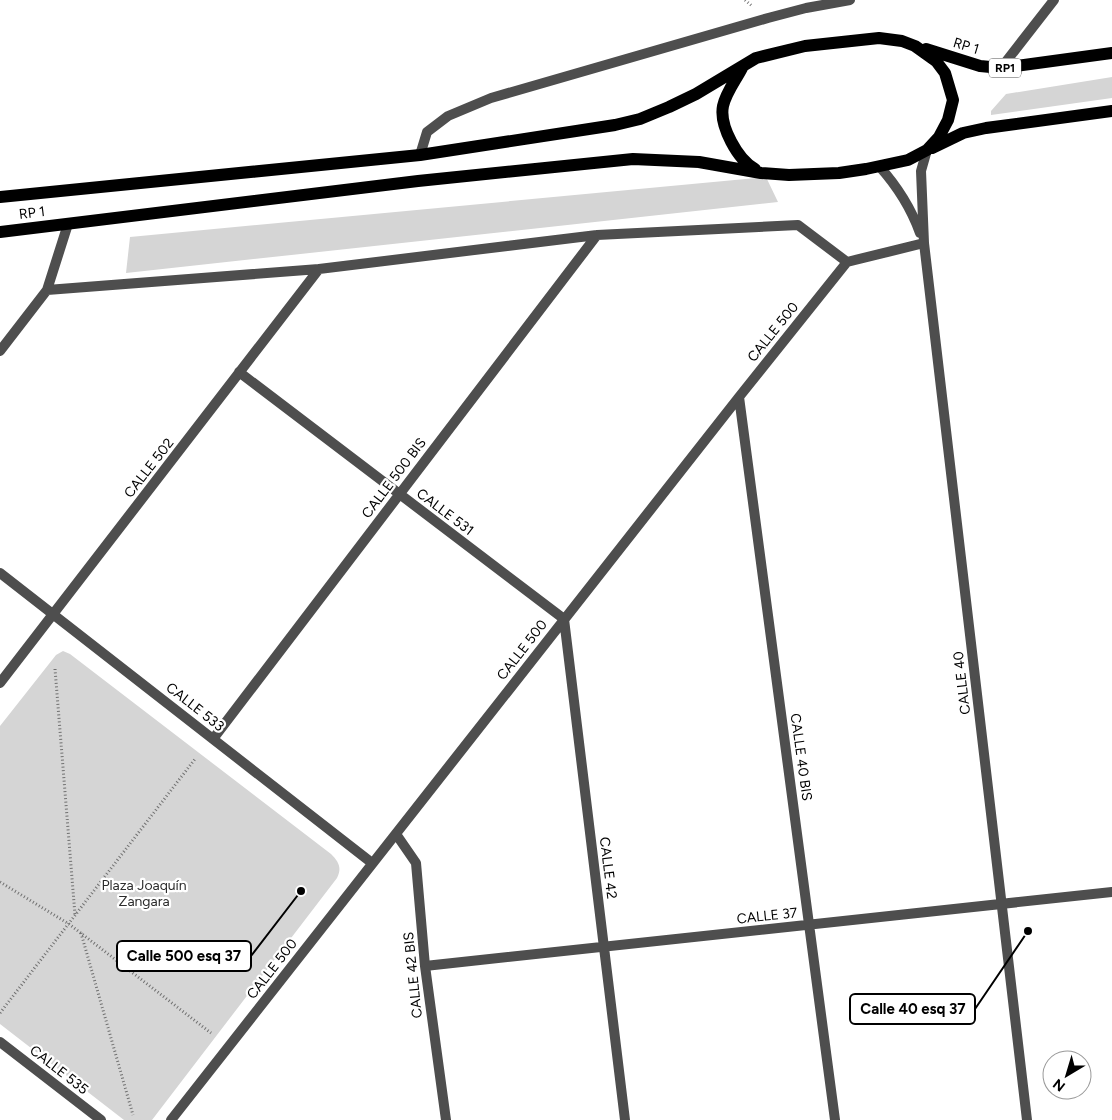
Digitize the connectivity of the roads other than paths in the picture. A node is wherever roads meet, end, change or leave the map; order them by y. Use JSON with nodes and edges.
{"nodes":[{"id":1,"x":850,"y":0,"type":"edge"},
{"id":2,"x":1054,"y":0,"type":"edge"},
{"id":3,"x":902,"y":41,"type":"junction"},
{"id":4,"x":1112,"y":53,"type":"edge"},
{"id":5,"x":743,"y":66,"type":"junction"},
{"id":6,"x":1001,"y":68,"type":"junction"},
{"id":7,"x":1112,"y":111,"type":"edge"},
{"id":8,"x":927,"y":150,"type":"junction"},
{"id":9,"x":420,"y":155,"type":"junction"},
{"id":10,"x":879,"y":166,"type":"junction"},
{"id":11,"x":761,"y":173,"type":"junction"},
{"id":12,"x":0,"y":197,"type":"edge"},
{"id":13,"x":68,"y":224,"type":"junction"},
{"id":14,"x":0,"y":232,"type":"edge"},
{"id":15,"x":597,"y":235,"type":"junction"},
{"id":16,"x":924,"y":243,"type":"junction"},
{"id":17,"x":847,"y":262,"type":"junction"},
{"id":18,"x":319,"y":269,"type":"junction"},
{"id":19,"x":47,"y":290,"type":"junction"},
{"id":20,"x":0,"y":351,"type":"edge"},
{"id":21,"x":240,"y":372,"type":"junction"},
{"id":22,"x":739,"y":397,"type":"junction"},
{"id":23,"x":399,"y":494,"type":"junction"},
{"id":24,"x":0,"y":573,"type":"edge"},
{"id":25,"x":53,"y":614,"type":"junction"},
{"id":26,"x":564,"y":619,"type":"junction"},
{"id":27,"x":0,"y":682,"type":"edge"},
{"id":28,"x":213,"y":739,"type":"junction"},
{"id":29,"x":396,"y":834,"type":"junction"},
{"id":30,"x":372,"y":863,"type":"junction"},
{"id":31,"x":1112,"y":892,"type":"edge"},
{"id":32,"x":1001,"y":905,"type":"junction"},
{"id":33,"x":810,"y":924,"type":"junction"},
{"id":34,"x":604,"y":948,"type":"junction"},
{"id":35,"x":425,"y":966,"type":"junction"},
{"id":36,"x":0,"y":1042,"type":"edge"},
{"id":37,"x":101,"y":1120,"type":"edge"},
{"id":38,"x":171,"y":1120,"type":"edge"},
{"id":39,"x":446,"y":1120,"type":"edge"},
{"id":40,"x":625,"y":1120,"type":"edge"},
{"id":41,"x":835,"y":1120,"type":"edge"},
{"id":42,"x":1028,"y":1120,"type":"edge"}],
"edges":[{"from":1,"to":9,"type":"street"},
{"from":2,"to":6,"type":"street"},
{"from":3,"to":5,"type":"main road"},
{"from":3,"to":6,"type":"main road","name":"RP 1","number":"RP1"},
{"from":3,"to":8,"type":"main road"},
{"from":4,"to":6,"type":"main road","name":"RP 1","number":"RP1"},
{"from":5,"to":9,"type":"main road"},
{"from":5,"to":11,"type":"main road"},
{"from":7,"to":8,"type":"main road"},
{"from":8,"to":10,"type":"main road","name":"RP 1"},
{"from":8,"to":16,"type":"street","name":"CALLE 40"},
{"from":9,"to":12,"type":"main road"},
{"from":10,"to":11,"type":"main road","name":"RP 1"},
{"from":10,"to":16,"type":"street","name":"CALLE 40"},
{"from":11,"to":13,"type":"main road","name":"RP 1"},
{"from":13,"to":14,"type":"main road","name":"RP 1"},
{"from":13,"to":19,"type":"street"},
{"from":15,"to":17,"type":"street"},
{"from":15,"to":18,"type":"street"},
{"from":15,"to":23,"type":"street","name":"CALLE 500 BIS"},
{"from":16,"to":17,"type":"street"},
{"from":16,"to":32,"type":"street","name":"CALLE 40"},
{"from":17,"to":22,"type":"street","name":"CALLE 500"},
{"from":18,"to":19,"type":"street"},
{"from":18,"to":21,"type":"street","name":"CALLE 502"},
{"from":19,"to":20,"type":"street"},
{"from":21,"to":23,"type":"street","name":"CALLE 531"},
{"from":21,"to":25,"type":"street","name":"CALLE 502"},
{"from":22,"to":26,"type":"street","name":"CALLE 500"},
{"from":22,"to":33,"type":"street","name":"CALLE 40 BIS"},
{"from":23,"to":26,"type":"street","name":"CALLE 531"},
{"from":23,"to":28,"type":"street","name":"CALLE 500 BIS"},
{"from":24,"to":25,"type":"street","name":"CALLE 533"},
{"from":25,"to":27,"type":"street","name":"CALLE 502"},
{"from":25,"to":28,"type":"street","name":"CALLE 533"},
{"from":26,"to":29,"type":"street","name":"CALLE 500"},
{"from":26,"to":34,"type":"street","name":"CALLE 42"},
{"from":28,"to":30,"type":"street","name":"CALLE 533"},
{"from":29,"to":30,"type":"street","name":"CALLE 500"},
{"from":29,"to":35,"type":"street","name":"CALLE 42 BIS"},
{"from":30,"to":38,"type":"street","name":"CALLE 500"},
{"from":31,"to":32,"type":"street","name":"CALLE 37"},
{"from":32,"to":33,"type":"street","name":"CALLE 37"},
{"from":32,"to":42,"type":"street","name":"CALLE 40"},
{"from":33,"to":34,"type":"street","name":"CALLE 37"},
{"from":33,"to":41,"type":"street","name":"CALLE 40 BIS"},
{"from":34,"to":35,"type":"street","name":"CALLE 37"},
{"from":34,"to":40,"type":"street","name":"CALLE 42"},
{"from":35,"to":39,"type":"street","name":"CALLE 42 BIS"},
{"from":36,"to":37,"type":"street","name":"CALLE 535"}]}
